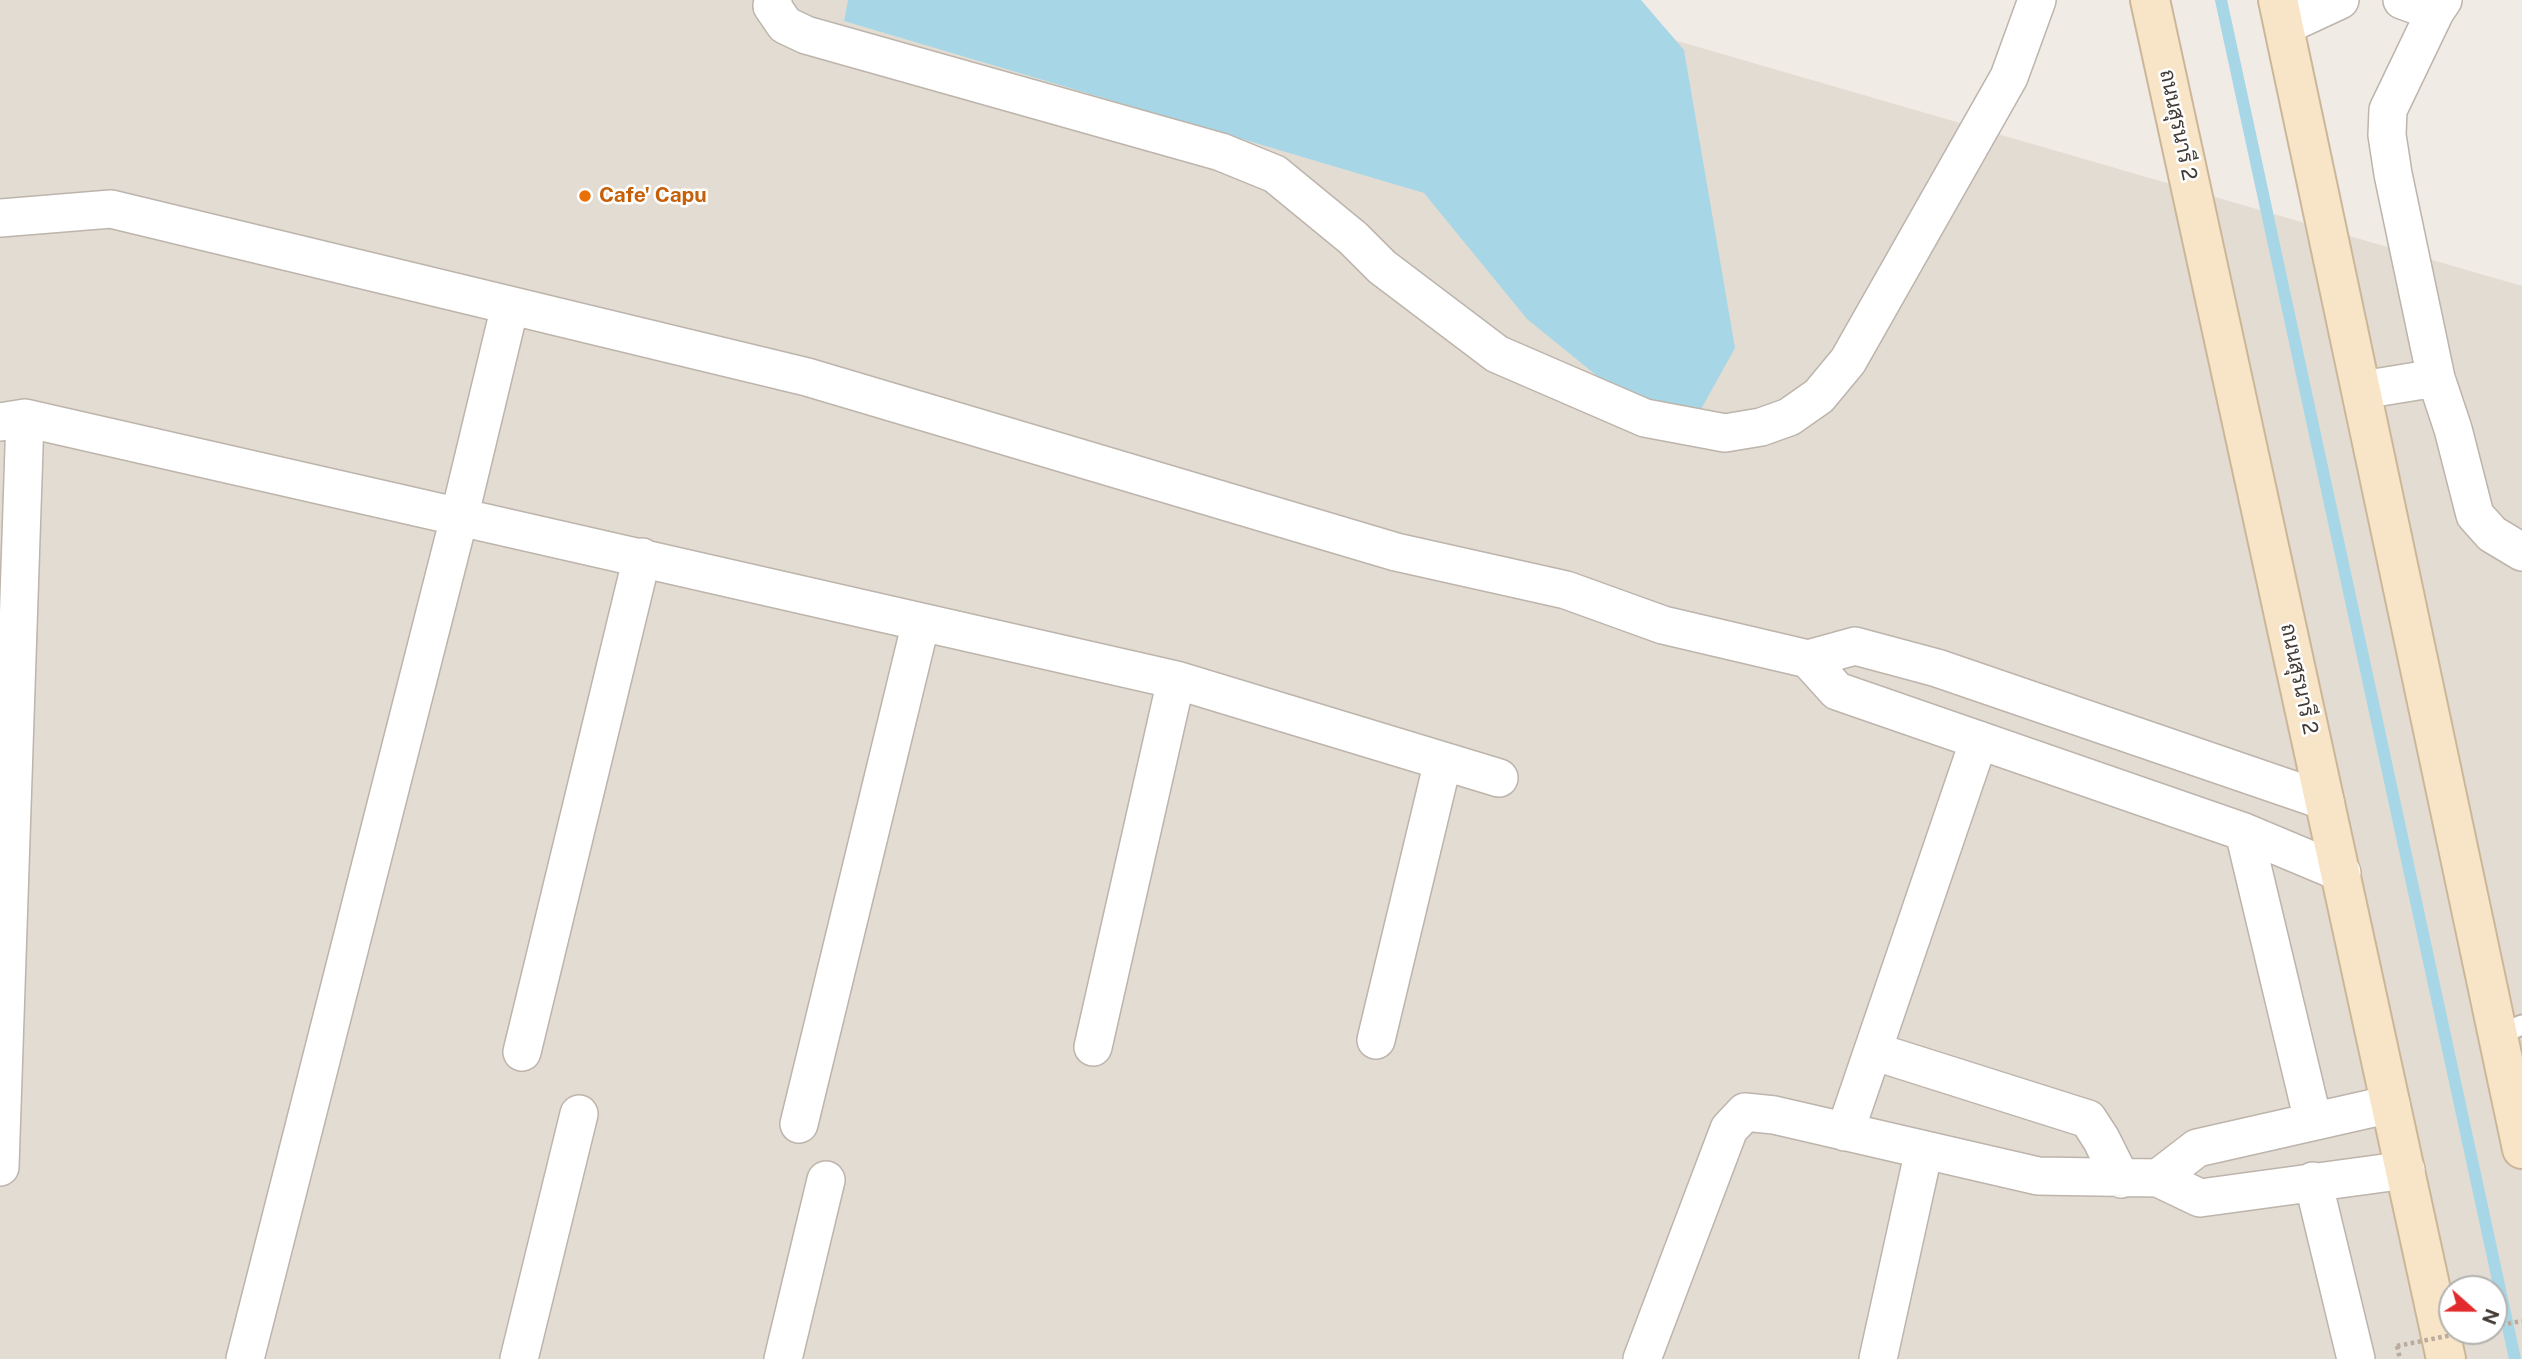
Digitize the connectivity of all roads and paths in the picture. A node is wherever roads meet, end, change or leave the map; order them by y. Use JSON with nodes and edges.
{"nodes":[{"id":1,"x":774,"y":0,"type":"edge"},
{"id":2,"x":2037,"y":0,"type":"edge"},
{"id":3,"x":2150,"y":0,"type":"edge"},
{"id":4,"x":2340,"y":0,"type":"edge"},
{"id":5,"x":2427,"y":4,"type":"edge"},
{"id":6,"x":2281,"y":13,"type":"edge"},
{"id":7,"x":0,"y":218,"type":"edge"},
{"id":8,"x":510,"y":306,"type":"junction"},
{"id":9,"x":2435,"y":378,"type":"junction"},
{"id":10,"x":2362,"y":390,"type":"junction"},
{"id":11,"x":13,"y":420,"type":"edge"},
{"id":12,"x":459,"y":518,"type":"junction"},
{"id":13,"x":2522,"y":552,"type":"edge"},
{"id":14,"x":642,"y":557,"type":"junction"},
{"id":15,"x":920,"y":622,"type":"junction"},
{"id":16,"x":1808,"y":659,"type":"junction"},
{"id":17,"x":1176,"y":680,"type":"junction"},
{"id":18,"x":1979,"y":740,"type":"junction"},
{"id":19,"x":1443,"y":761,"type":"junction"},
{"id":20,"x":1499,"y":778,"type":"dead end"},
{"id":21,"x":2325,"y":801,"type":"junction"},
{"id":22,"x":2244,"y":832,"type":"junction"},
{"id":23,"x":2342,"y":873,"type":"junction"},
{"id":24,"x":2510,"y":1030,"type":"edge"},
{"id":25,"x":1376,"y":1040,"type":"dead end"},
{"id":26,"x":1093,"y":1046,"type":"dead end"},
{"id":27,"x":1873,"y":1051,"type":"junction"},
{"id":28,"x":522,"y":1052,"type":"dead end"},
{"id":29,"x":2391,"y":1104,"type":"junction"},
{"id":30,"x":579,"y":1114,"type":"dead end"},
{"id":31,"x":2313,"y":1121,"type":"junction"},
{"id":32,"x":799,"y":1124,"type":"dead end"},
{"id":33,"x":1845,"y":1132,"type":"junction"},
{"id":34,"x":2522,"y":1149,"type":"edge"},
{"id":35,"x":1924,"y":1150,"type":"junction"},
{"id":36,"x":0,"y":1167,"type":"edge"},
{"id":37,"x":2406,"y":1170,"type":"junction"},
{"id":38,"x":2121,"y":1178,"type":"junction"},
{"id":39,"x":2158,"y":1178,"type":"junction"},
{"id":40,"x":826,"y":1180,"type":"dead end"},
{"id":41,"x":2313,"y":1181,"type":"junction"},
{"id":42,"x":2438,"y":1338,"type":"edge"},
{"id":43,"x":245,"y":1359,"type":"edge"},
{"id":44,"x":519,"y":1359,"type":"edge"},
{"id":45,"x":783,"y":1359,"type":"edge"},
{"id":46,"x":1642,"y":1359,"type":"edge"},
{"id":47,"x":1878,"y":1359,"type":"edge"},
{"id":48,"x":2356,"y":1359,"type":"edge"},
{"id":49,"x":2400,"y":1359,"type":"edge"},
{"id":50,"x":2446,"y":1359,"type":"edge"}],
"edges":[{"from":1,"to":2,"type":"street"},
{"from":3,"to":21,"type":"main road","name":"ถนนสุรนารี 2"},
{"from":4,"to":6,"type":"street"},
{"from":5,"to":9,"type":"street"},
{"from":6,"to":10,"type":"main road"},
{"from":7,"to":8,"type":"street"},
{"from":8,"to":12,"type":"street"},
{"from":8,"to":16,"type":"street"},
{"from":9,"to":10,"type":"street"},
{"from":9,"to":13,"type":"street"},
{"from":10,"to":24,"type":"main road"},
{"from":11,"to":12,"type":"street"},
{"from":11,"to":36,"type":"street"},
{"from":12,"to":14,"type":"street"},
{"from":12,"to":43,"type":"street"},
{"from":14,"to":15,"type":"street"},
{"from":14,"to":28,"type":"street"},
{"from":15,"to":17,"type":"street"},
{"from":15,"to":32,"type":"street"},
{"from":16,"to":18,"type":"street"},
{"from":16,"to":21,"type":"street"},
{"from":17,"to":19,"type":"street"},
{"from":17,"to":26,"type":"street"},
{"from":18,"to":22,"type":"street"},
{"from":18,"to":27,"type":"street"},
{"from":19,"to":20,"type":"street"},
{"from":19,"to":25,"type":"street"},
{"from":21,"to":23,"type":"main road","name":"ถนนสุรนารี 2"},
{"from":22,"to":23,"type":"street"},
{"from":22,"to":31,"type":"street"},
{"from":23,"to":29,"type":"main road","name":"ถนนสุรนารี 2"},
{"from":24,"to":34,"type":"main road"},
{"from":27,"to":33,"type":"street"},
{"from":27,"to":38,"type":"street"},
{"from":29,"to":31,"type":"street"},
{"from":29,"to":37,"type":"main road","name":"ถนนสุรนารี 2"},
{"from":30,"to":44,"type":"street"},
{"from":31,"to":39,"type":"street"},
{"from":33,"to":35,"type":"street"},
{"from":33,"to":46,"type":"street"},
{"from":35,"to":38,"type":"street"},
{"from":35,"to":47,"type":"street"},
{"from":37,"to":41,"type":"street"},
{"from":37,"to":50,"type":"main road","name":"ถนนสุรนารี 2"},
{"from":38,"to":39,"type":"street"},
{"from":39,"to":41,"type":"street"},
{"from":40,"to":45,"type":"street"},
{"from":41,"to":48,"type":"street"},
{"from":42,"to":49,"type":"path","bridge":true}]}
